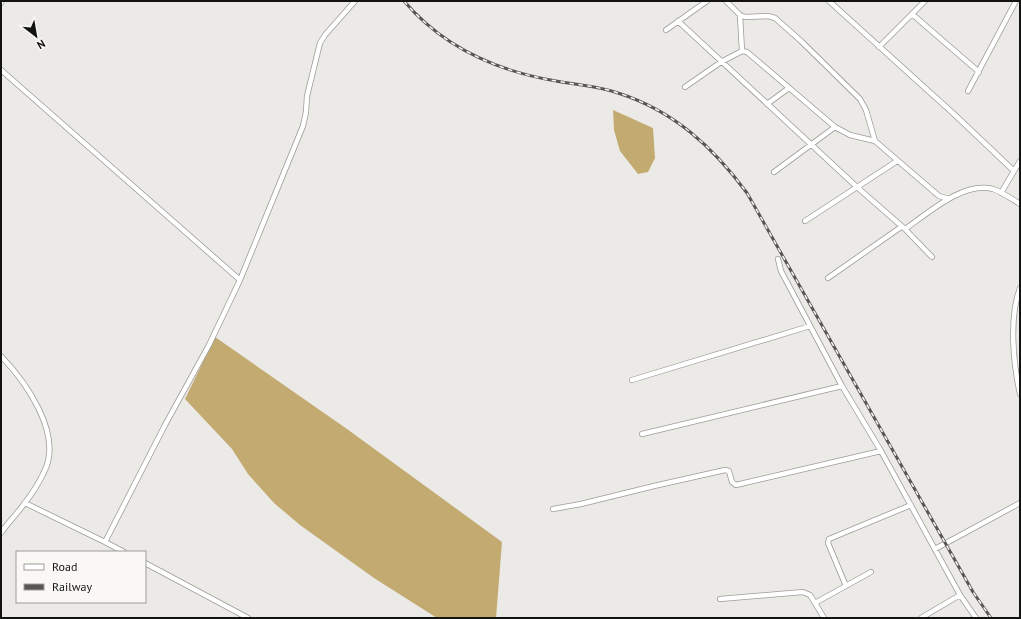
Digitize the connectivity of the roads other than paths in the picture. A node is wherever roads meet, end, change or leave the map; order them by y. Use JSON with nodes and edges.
{"nodes":[{"id":1,"x":355,"y":1,"type":"edge"},
{"id":2,"x":707,"y":1,"type":"edge"},
{"id":3,"x":726,"y":1,"type":"edge"},
{"id":4,"x":829,"y":1,"type":"edge"},
{"id":5,"x":925,"y":1,"type":"edge"},
{"id":6,"x":1016,"y":1,"type":"edge"},
{"id":7,"x":912,"y":14,"type":"junction"},
{"id":8,"x":740,"y":15,"type":"junction"},
{"id":9,"x":678,"y":21,"type":"junction"},
{"id":10,"x":666,"y":30,"type":"dead end"},
{"id":11,"x":879,"y":47,"type":"junction"},
{"id":12,"x":742,"y":51,"type":"junction"},
{"id":13,"x":722,"y":62,"type":"junction"},
{"id":14,"x":1,"y":70,"type":"edge"},
{"id":15,"x":979,"y":72,"type":"junction"},
{"id":16,"x":685,"y":87,"type":"dead end"},
{"id":17,"x":789,"y":88,"type":"junction"},
{"id":18,"x":968,"y":91,"type":"dead end"},
{"id":19,"x":767,"y":104,"type":"junction"},
{"id":20,"x":836,"y":127,"type":"junction"},
{"id":21,"x":875,"y":142,"type":"junction"},
{"id":22,"x":811,"y":145,"type":"junction"},
{"id":23,"x":897,"y":161,"type":"junction"},
{"id":24,"x":1020,"y":161,"type":"edge"},
{"id":25,"x":1014,"y":171,"type":"junction"},
{"id":26,"x":774,"y":172,"type":"dead end"},
{"id":27,"x":858,"y":188,"type":"junction"},
{"id":28,"x":1001,"y":194,"type":"junction"},
{"id":29,"x":949,"y":198,"type":"junction"},
{"id":30,"x":1020,"y":204,"type":"edge"},
{"id":31,"x":805,"y":221,"type":"dead end"},
{"id":32,"x":903,"y":228,"type":"junction"},
{"id":33,"x":932,"y":257,"type":"dead end"},
{"id":34,"x":778,"y":259,"type":"dead end"},
{"id":35,"x":828,"y":278,"type":"dead end"},
{"id":36,"x":240,"y":280,"type":"junction"},
{"id":37,"x":1020,"y":288,"type":"edge"},
{"id":38,"x":810,"y":326,"type":"junction"},
{"id":39,"x":1,"y":356,"type":"edge"},
{"id":40,"x":632,"y":380,"type":"dead end"},
{"id":41,"x":842,"y":386,"type":"junction"},
{"id":42,"x":1020,"y":394,"type":"edge"},
{"id":43,"x":642,"y":434,"type":"dead end"},
{"id":44,"x":881,"y":451,"type":"junction"},
{"id":45,"x":25,"y":503,"type":"junction"},
{"id":46,"x":1020,"y":503,"type":"edge"},
{"id":47,"x":911,"y":505,"type":"junction"},
{"id":48,"x":553,"y":509,"type":"dead end"},
{"id":49,"x":1,"y":533,"type":"edge"},
{"id":50,"x":105,"y":542,"type":"junction"},
{"id":51,"x":935,"y":549,"type":"junction"},
{"id":52,"x":122,"y":551,"type":"edge"},
{"id":53,"x":146,"y":564,"type":"edge"},
{"id":54,"x":872,"y":572,"type":"dead end"},
{"id":55,"x":846,"y":586,"type":"junction"},
{"id":56,"x":960,"y":596,"type":"junction"},
{"id":57,"x":720,"y":599,"type":"dead end"},
{"id":58,"x":815,"y":603,"type":"junction"},
{"id":59,"x":248,"y":618,"type":"edge"},
{"id":60,"x":824,"y":618,"type":"edge"},
{"id":61,"x":921,"y":618,"type":"edge"},
{"id":62,"x":976,"y":618,"type":"edge"}],
"edges":[{"from":1,"to":36,"type":"street"},
{"from":2,"to":9,"type":"street"},
{"from":3,"to":8,"type":"street"},
{"from":4,"to":11,"type":"street"},
{"from":5,"to":7,"type":"street"},
{"from":6,"to":15,"type":"street"},
{"from":7,"to":11,"type":"street"},
{"from":7,"to":15,"type":"street"},
{"from":8,"to":12,"type":"street"},
{"from":8,"to":21,"type":"street"},
{"from":9,"to":10,"type":"street"},
{"from":9,"to":13,"type":"street"},
{"from":11,"to":25,"type":"street"},
{"from":12,"to":13,"type":"street"},
{"from":12,"to":17,"type":"street"},
{"from":13,"to":16,"type":"street"},
{"from":13,"to":19,"type":"street"},
{"from":14,"to":36,"type":"street"},
{"from":15,"to":18,"type":"street"},
{"from":17,"to":19,"type":"street"},
{"from":17,"to":20,"type":"street"},
{"from":19,"to":22,"type":"street"},
{"from":20,"to":21,"type":"street"},
{"from":20,"to":22,"type":"street"},
{"from":21,"to":23,"type":"street"},
{"from":22,"to":26,"type":"street"},
{"from":22,"to":27,"type":"street"},
{"from":23,"to":27,"type":"street"},
{"from":23,"to":29,"type":"street"},
{"from":24,"to":25,"type":"street"},
{"from":25,"to":28,"type":"street"},
{"from":27,"to":31,"type":"street"},
{"from":27,"to":32,"type":"street"},
{"from":28,"to":29,"type":"street"},
{"from":28,"to":30,"type":"street"},
{"from":29,"to":32,"type":"street"},
{"from":32,"to":33,"type":"street"},
{"from":32,"to":35,"type":"street"},
{"from":34,"to":38,"type":"street"},
{"from":36,"to":50,"type":"street"},
{"from":37,"to":42,"type":"street"},
{"from":38,"to":40,"type":"street"},
{"from":38,"to":41,"type":"street"},
{"from":39,"to":45,"type":"street"},
{"from":41,"to":43,"type":"street"},
{"from":41,"to":44,"type":"street"},
{"from":44,"to":47,"type":"street"},
{"from":44,"to":48,"type":"street"},
{"from":45,"to":49,"type":"street"},
{"from":45,"to":50,"type":"street"},
{"from":46,"to":51,"type":"street"},
{"from":47,"to":51,"type":"street"},
{"from":47,"to":55,"type":"street"},
{"from":50,"to":52,"type":"street"},
{"from":51,"to":56,"type":"street"},
{"from":53,"to":59,"type":"street"},
{"from":54,"to":55,"type":"street"},
{"from":55,"to":58,"type":"street"},
{"from":56,"to":61,"type":"street"},
{"from":56,"to":62,"type":"street"},
{"from":57,"to":58,"type":"street"},
{"from":58,"to":60,"type":"street"}]}
